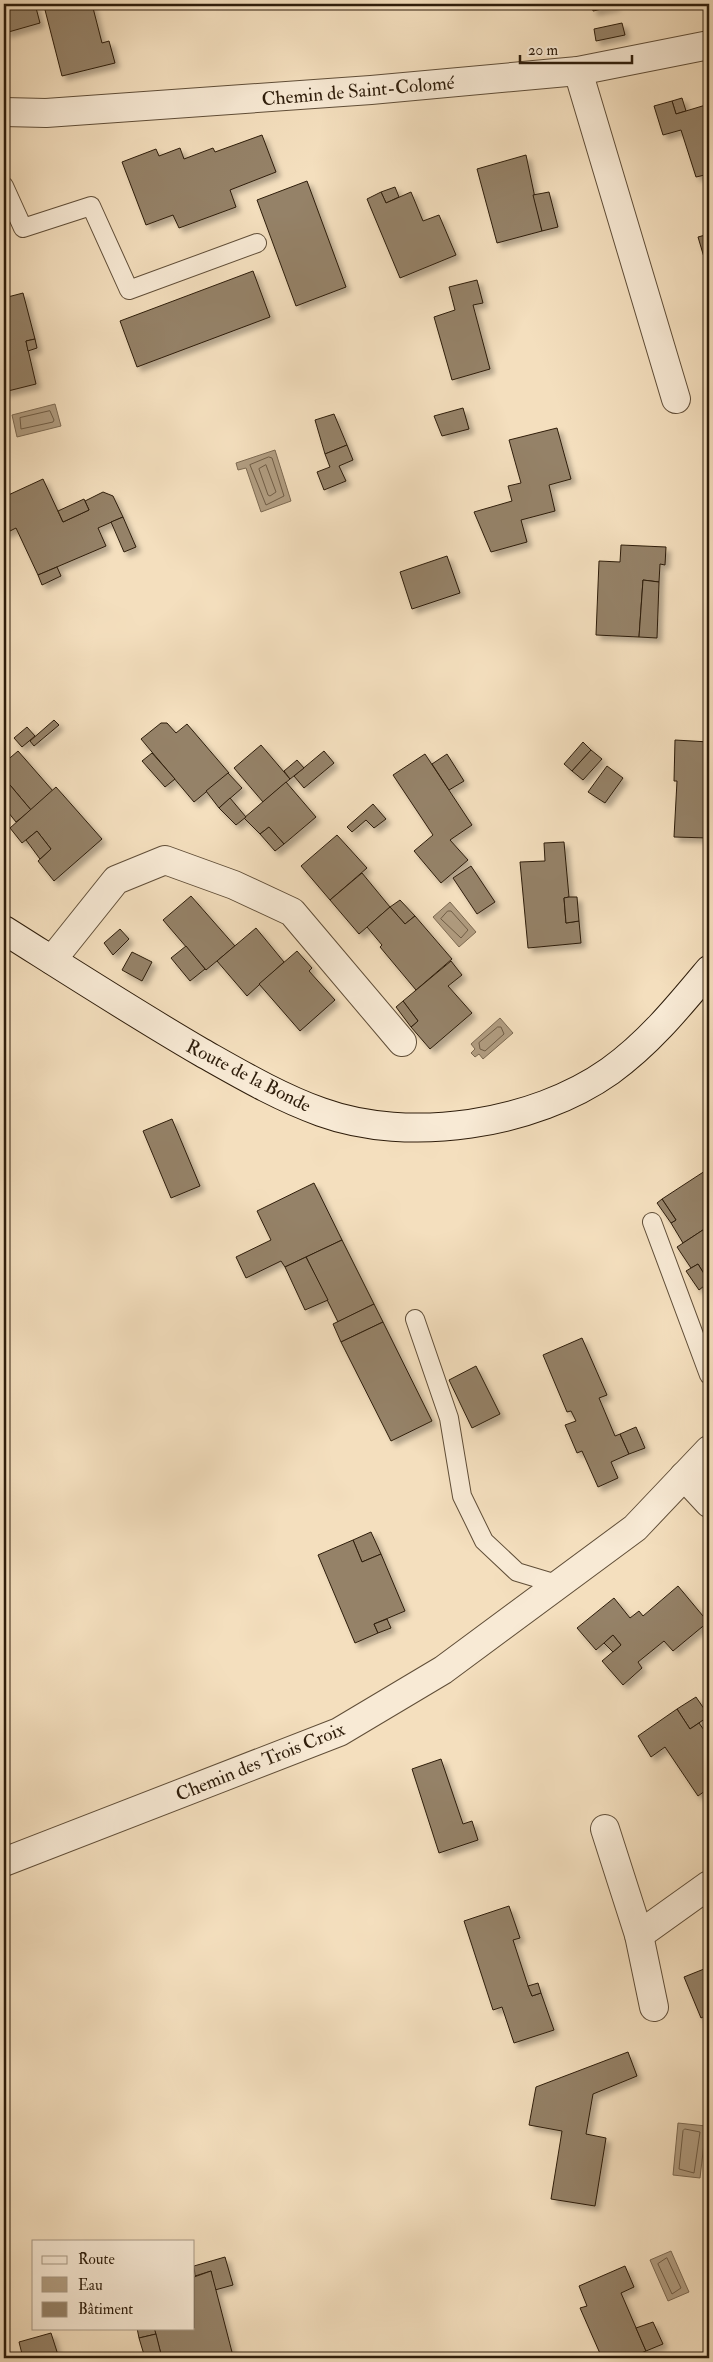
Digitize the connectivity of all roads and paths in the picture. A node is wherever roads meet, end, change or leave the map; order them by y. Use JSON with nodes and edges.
{"nodes":[{"id":1,"x":709,"y":45,"type":"edge"},
{"id":2,"x":578,"y":71,"type":"junction"},
{"id":3,"x":4,"y":112,"type":"edge"},
{"id":4,"x":4,"y":186,"type":"edge"},
{"id":5,"x":257,"y":243,"type":"dead end"},
{"id":6,"x":676,"y":399,"type":"dead end"},
{"id":7,"x":4,"y":930,"type":"edge"},
{"id":8,"x":52,"y":960,"type":"junction"},
{"id":9,"x":709,"y":970,"type":"edge"},
{"id":10,"x":402,"y":1042,"type":"dead end"},
{"id":11,"x":652,"y":1222,"type":"dead end"},
{"id":12,"x":415,"y":1319,"type":"dead end"},
{"id":13,"x":709,"y":1375,"type":"edge"},
{"id":14,"x":709,"y":1450,"type":"edge"},
{"id":15,"x":684,"y":1476,"type":"junction"},
{"id":16,"x":709,"y":1503,"type":"edge"},
{"id":17,"x":557,"y":1584,"type":"junction"},
{"id":18,"x":605,"y":1829,"type":"dead end"},
{"id":19,"x":4,"y":1862,"type":"edge"},
{"id":20,"x":709,"y":1885,"type":"edge"},
{"id":21,"x":639,"y":1934,"type":"junction"},
{"id":22,"x":654,"y":2007,"type":"dead end"}],
"edges":[{"from":1,"to":2,"type":"street","name":"Chemin de Saint-Colomé"},
{"from":2,"to":3,"type":"street","name":"Chemin de Saint-Colomé"},
{"from":2,"to":6,"type":"street"},
{"from":4,"to":5,"type":"lane"},
{"from":7,"to":8,"type":"street","name":"Route de la Bonde"},
{"from":8,"to":9,"type":"street","name":"Route de la Bonde"},
{"from":8,"to":10,"type":"street"},
{"from":11,"to":13,"type":"lane"},
{"from":12,"to":17,"type":"lane"},
{"from":14,"to":15,"type":"street","name":"Chemin des Trois Croix"},
{"from":15,"to":16,"type":"street"},
{"from":15,"to":17,"type":"street","name":"Chemin des Trois Croix"},
{"from":17,"to":19,"type":"street","name":"Chemin des Trois Croix"},
{"from":18,"to":21,"type":"street"},
{"from":20,"to":21,"type":"street"},
{"from":21,"to":22,"type":"street"}]}
